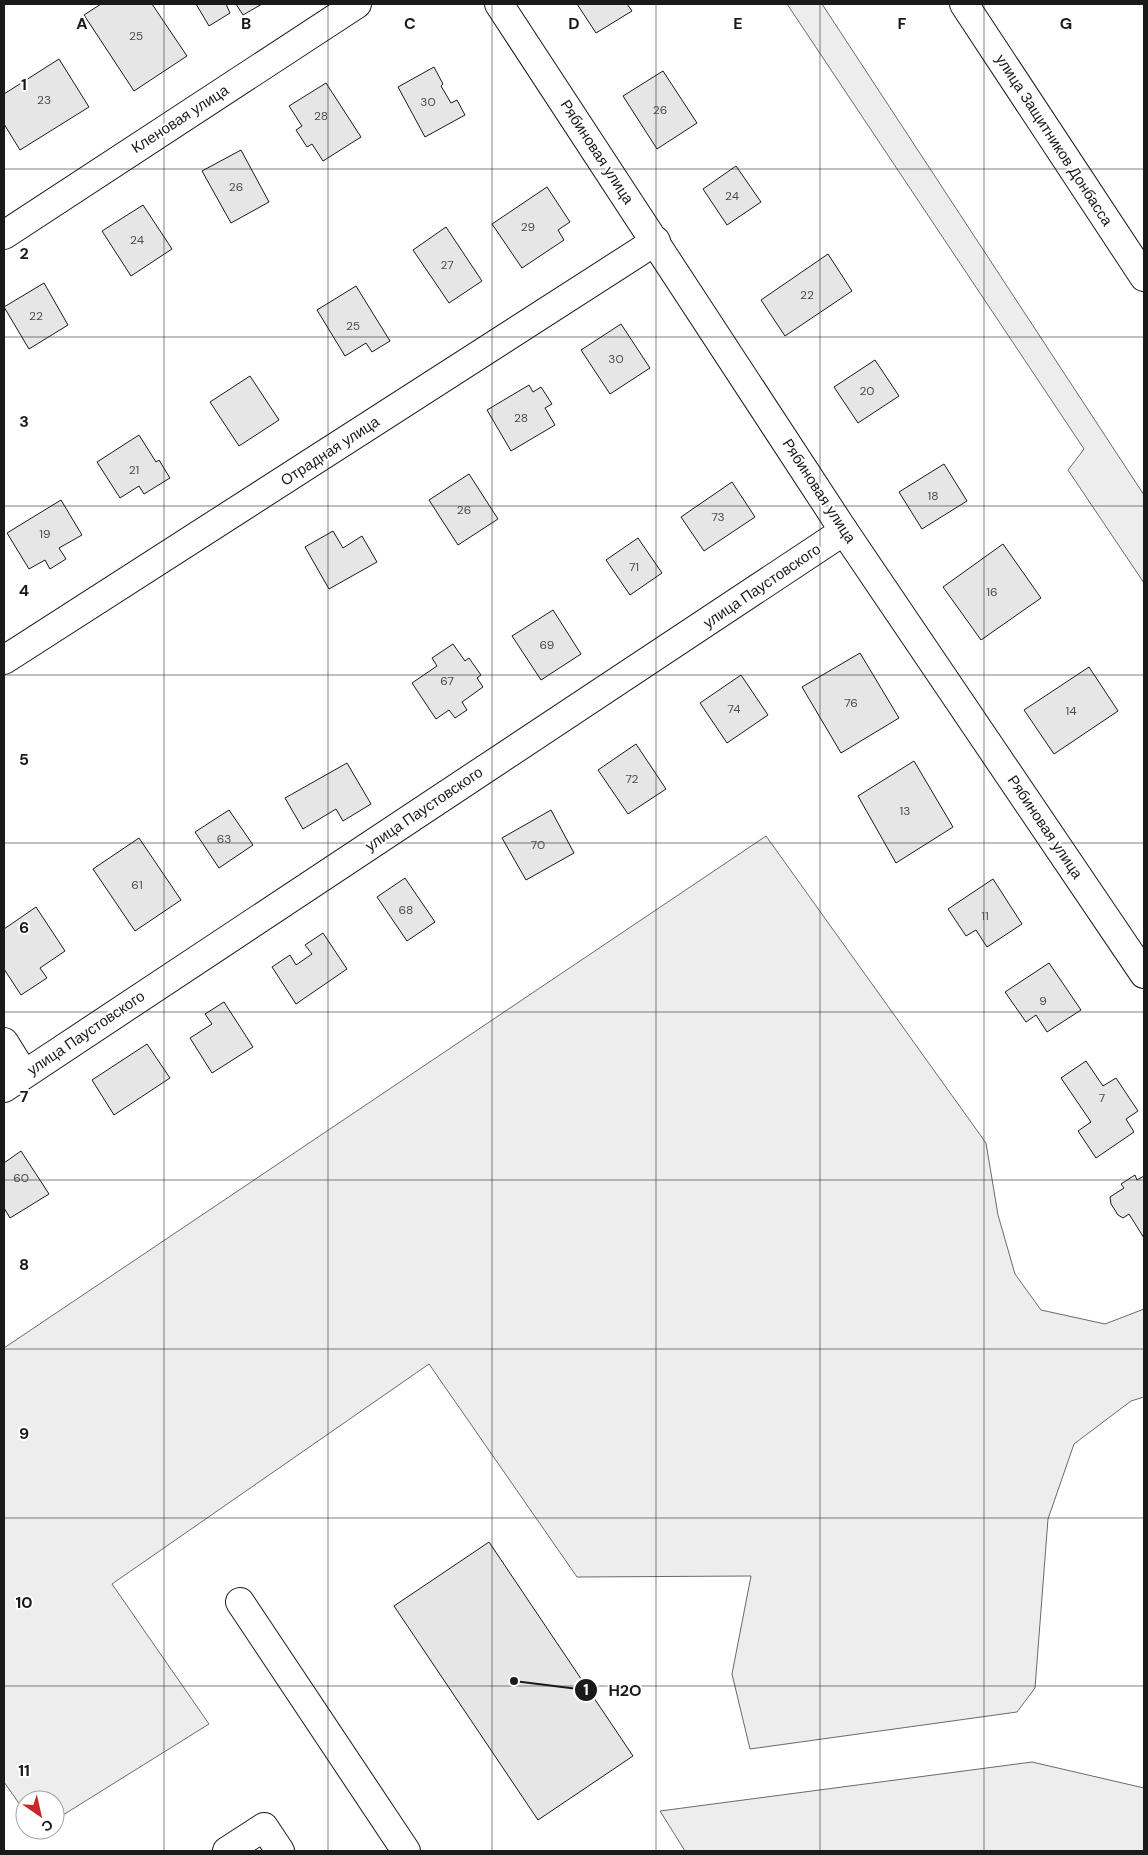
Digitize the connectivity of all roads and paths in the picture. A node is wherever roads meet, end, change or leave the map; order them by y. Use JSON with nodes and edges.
{"nodes":[{"id":1,"x":357,"y":4,"type":"edge"},
{"id":2,"x":500,"y":4,"type":"edge"},
{"id":3,"x":964,"y":4,"type":"edge"},
{"id":4,"x":4,"y":235,"type":"edge"},
{"id":5,"x":656,"y":241,"type":"junction"},
{"id":6,"x":1144,"y":277,"type":"edge"},
{"id":7,"x":844,"y":531,"type":"junction"},
{"id":8,"x":4,"y":660,"type":"edge"},
{"id":9,"x":1144,"y":974,"type":"edge"},
{"id":10,"x":4,"y":1042,"type":"edge"},
{"id":11,"x":14,"y":1081,"type":"edge"},
{"id":12,"x":240,"y":1602,"type":"dead end"},
{"id":13,"x":228,"y":1851,"type":"edge"},
{"id":14,"x":280,"y":1851,"type":"edge"},
{"id":15,"x":406,"y":1851,"type":"edge"}],
"edges":[{"from":1,"to":4,"type":"street","name":"Кленовая улица"},
{"from":2,"to":5,"type":"street","name":"Рябиновая улица"},
{"from":3,"to":6,"type":"street","name":"улица Защитников Донбасса"},
{"from":5,"to":7,"type":"street","name":"Рябиновая улица"},
{"from":5,"to":8,"type":"street","name":"Отрадная улица"},
{"from":7,"to":9,"type":"street","name":"Рябиновая улица"},
{"from":7,"to":11,"type":"street","name":"улица Паустовского"},
{"from":10,"to":11,"type":"street"},
{"from":12,"to":15,"type":"street"},
{"from":13,"to":14,"type":"street"}]}
